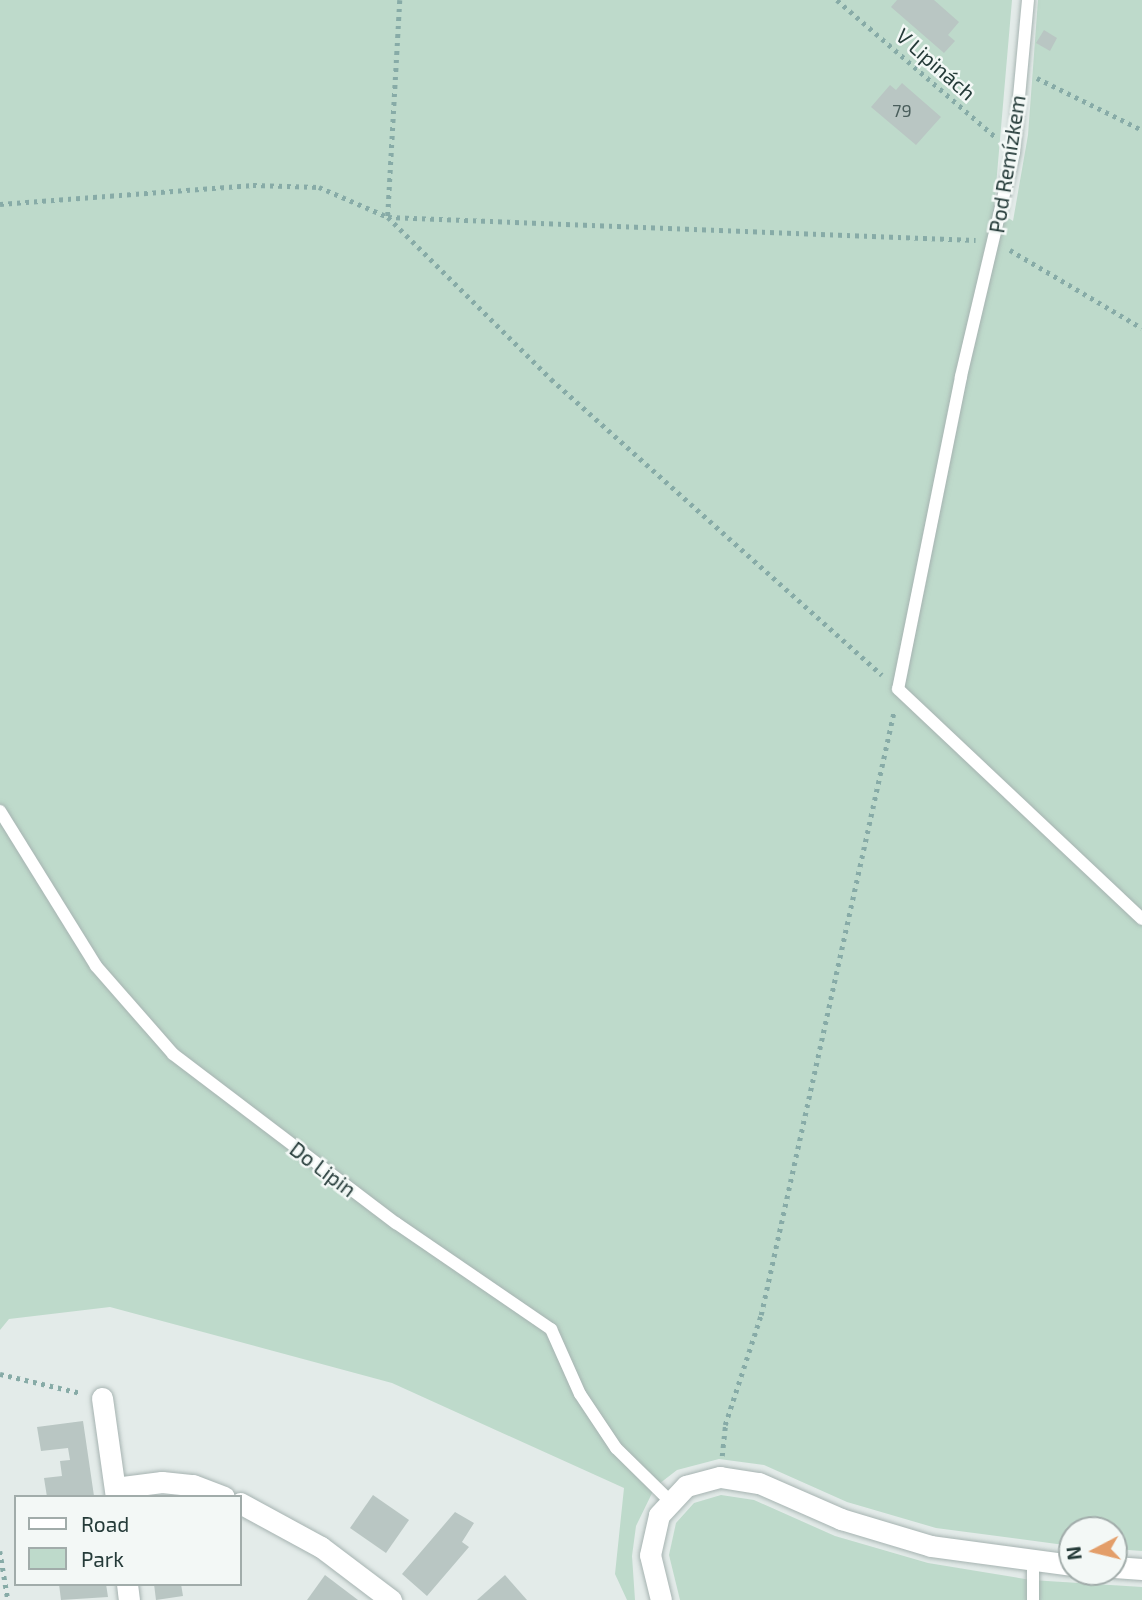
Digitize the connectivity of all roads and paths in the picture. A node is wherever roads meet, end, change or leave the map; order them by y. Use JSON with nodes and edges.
{"nodes":[{"id":1,"x":400,"y":0,"type":"edge"},
{"id":2,"x":837,"y":0,"type":"edge"},
{"id":3,"x":1028,"y":0,"type":"edge"},
{"id":4,"x":1021,"y":70,"type":"junction"},
{"id":5,"x":1142,"y":130,"type":"edge"},
{"id":6,"x":1014,"y":152,"type":"junction"},
{"id":7,"x":0,"y":204,"type":"edge"},
{"id":8,"x":388,"y":217,"type":"junction"},
{"id":9,"x":992,"y":241,"type":"junction"},
{"id":10,"x":1142,"y":328,"type":"edge"},
{"id":11,"x":898,"y":690,"type":"junction"},
{"id":12,"x":0,"y":811,"type":"edge"},
{"id":13,"x":1142,"y":919,"type":"edge"},
{"id":14,"x":0,"y":1374,"type":"edge"},
{"id":15,"x":102,"y":1398,"type":"joint"},
{"id":16,"x":720,"y":1477,"type":"junction"},
{"id":17,"x":115,"y":1492,"type":"edge"},
{"id":18,"x":219,"y":1495,"type":"edge"},
{"id":19,"x":669,"y":1500,"type":"junction"},
{"id":20,"x":242,"y":1504,"type":"edge"},
{"id":21,"x":0,"y":1551,"type":"edge"},
{"id":22,"x":1033,"y":1562,"type":"junction"},
{"id":23,"x":1058,"y":1564,"type":"edge"},
{"id":24,"x":8,"y":1600,"type":"edge"},
{"id":25,"x":391,"y":1600,"type":"edge"},
{"id":26,"x":661,"y":1600,"type":"edge"},
{"id":27,"x":1032,"y":1600,"type":"edge"}],
"edges":[{"from":1,"to":8,"type":"path"},
{"from":2,"to":6,"type":"path","name":"V Lipinách"},
{"from":3,"to":4,"type":"lane","name":"Pod Remízkem"},
{"from":4,"to":5,"type":"path"},
{"from":4,"to":6,"type":"lane","name":"Pod Remízkem"},
{"from":6,"to":9,"type":"lane","name":"Pod Remízkem"},
{"from":7,"to":8,"type":"path"},
{"from":8,"to":9,"type":"path"},
{"from":8,"to":11,"type":"path"},
{"from":9,"to":10,"type":"path","name":"Pod Remízkem"},
{"from":9,"to":11,"type":"lane"},
{"from":11,"to":13,"type":"lane"},
{"from":11,"to":16,"type":"path"},
{"from":12,"to":19,"type":"lane","name":"Do Lipin"},
{"from":14,"to":15,"type":"path"},
{"from":15,"to":17,"type":"street"},
{"from":16,"to":19,"type":"street"},
{"from":16,"to":22,"type":"street"},
{"from":17,"to":18,"type":"street"},
{"from":19,"to":26,"type":"street"},
{"from":20,"to":25,"type":"street"},
{"from":21,"to":24,"type":"path"},
{"from":22,"to":23,"type":"street"},
{"from":22,"to":27,"type":"lane"}]}
